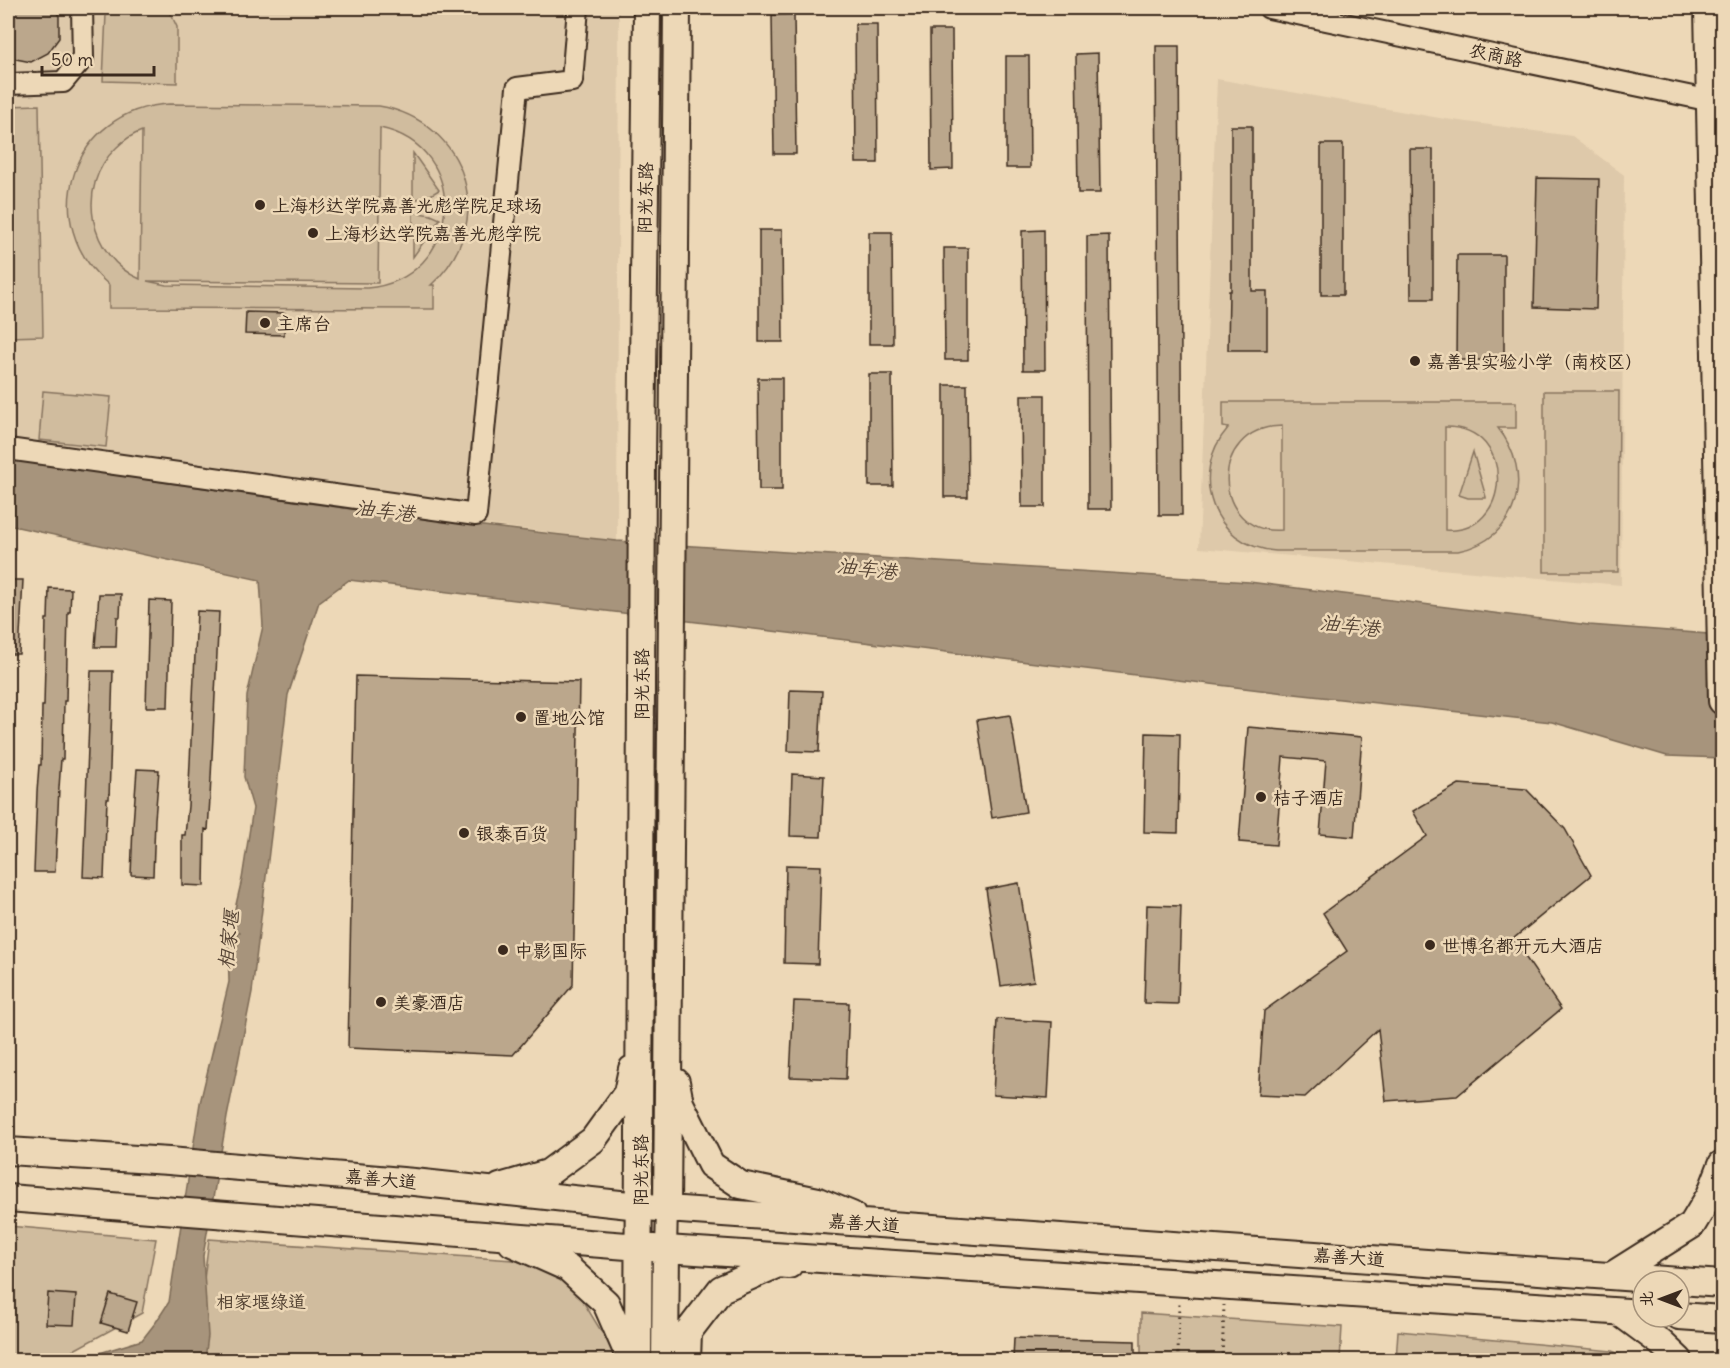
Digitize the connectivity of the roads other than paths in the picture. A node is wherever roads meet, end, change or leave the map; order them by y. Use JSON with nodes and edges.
{"nodes":[{"id":1,"x":82,"y":8,"type":"edge"},
{"id":2,"x":578,"y":8,"type":"edge"},
{"id":3,"x":647,"y":8,"type":"edge"},
{"id":4,"x":677,"y":8,"type":"edge"},
{"id":5,"x":1269,"y":8,"type":"edge"},
{"id":6,"x":1708,"y":8,"type":"edge"},
{"id":7,"x":8,"y":84,"type":"edge"},
{"id":8,"x":1716,"y":102,"type":"edge"},
{"id":9,"x":8,"y":449,"type":"edge"},
{"id":10,"x":1722,"y":700,"type":"edge"},
{"id":11,"x":640,"y":1033,"type":"junction"},
{"id":12,"x":668,"y":1035,"type":"junction"},
{"id":13,"x":8,"y":1151,"type":"edge"},
{"id":14,"x":1722,"y":1164,"type":"edge"},
{"id":15,"x":492,"y":1190,"type":"junction"},
{"id":16,"x":8,"y":1198,"type":"edge"},
{"id":17,"x":640,"y":1207,"type":"junction"},
{"id":18,"x":667,"y":1209,"type":"junction"},
{"id":19,"x":872,"y":1224,"type":"junction"},
{"id":20,"x":496,"y":1236,"type":"junction"},
{"id":21,"x":638,"y":1246,"type":"junction"},
{"id":22,"x":666,"y":1249,"type":"junction"},
{"id":23,"x":831,"y":1260,"type":"junction"},
{"id":24,"x":1611,"y":1276,"type":"junction"},
{"id":25,"x":1722,"y":1284,"type":"edge"},
{"id":26,"x":1631,"y":1313,"type":"edge"},
{"id":27,"x":1691,"y":1317,"type":"edge"},
{"id":28,"x":1722,"y":1319,"type":"edge"},
{"id":29,"x":1647,"y":1329,"type":"edge"},
{"id":30,"x":629,"y":1360,"type":"edge"},
{"id":31,"x":638,"y":1360,"type":"edge"},
{"id":32,"x":665,"y":1360,"type":"edge"},
{"id":33,"x":687,"y":1360,"type":"edge"},
{"id":34,"x":1679,"y":1360,"type":"edge"}],
"edges":[{"from":1,"to":7,"type":"street"},
{"from":2,"to":9,"type":"street"},
{"from":3,"to":11,"type":"main road","name":"阳光东路"},
{"from":4,"to":12,"type":"main road","name":"阳光东路"},
{"from":5,"to":8,"type":"street","name":"农商路"},
{"from":6,"to":8,"type":"main road"},
{"from":8,"to":10,"type":"main road"},
{"from":11,"to":15,"type":"main road"},
{"from":11,"to":17,"type":"main road","name":"阳光东路"},
{"from":12,"to":18,"type":"main road","name":"阳光东路"},
{"from":12,"to":19,"type":"main road"},
{"from":13,"to":15,"type":"main road","name":"嘉善大道"},
{"from":14,"to":24,"type":"main road"},
{"from":15,"to":17,"type":"main road","name":"嘉善大道"},
{"from":16,"to":20,"type":"main road","name":"嘉善大道"},
{"from":17,"to":18,"type":"main road","name":"嘉善大道"},
{"from":17,"to":21,"type":"main road","name":"阳光东路"},
{"from":18,"to":19,"type":"main road","name":"嘉善大道"},
{"from":18,"to":22,"type":"street","name":"阳光东路"},
{"from":19,"to":24,"type":"main road","name":"嘉善大道"},
{"from":20,"to":21,"type":"main road","name":"嘉善大道"},
{"from":20,"to":30,"type":"main road"},
{"from":21,"to":22,"type":"main road","name":"嘉善大道"},
{"from":21,"to":31,"type":"main road","name":"阳光东路"},
{"from":22,"to":23,"type":"main road","name":"嘉善大道"},
{"from":22,"to":32,"type":"main road","name":"阳光东路"},
{"from":23,"to":26,"type":"main road","name":"嘉善大道"},
{"from":23,"to":33,"type":"main road"},
{"from":24,"to":25,"type":"main road","name":"嘉善大道"},
{"from":27,"to":28,"type":"main road"},
{"from":29,"to":34,"type":"main road"}]}
